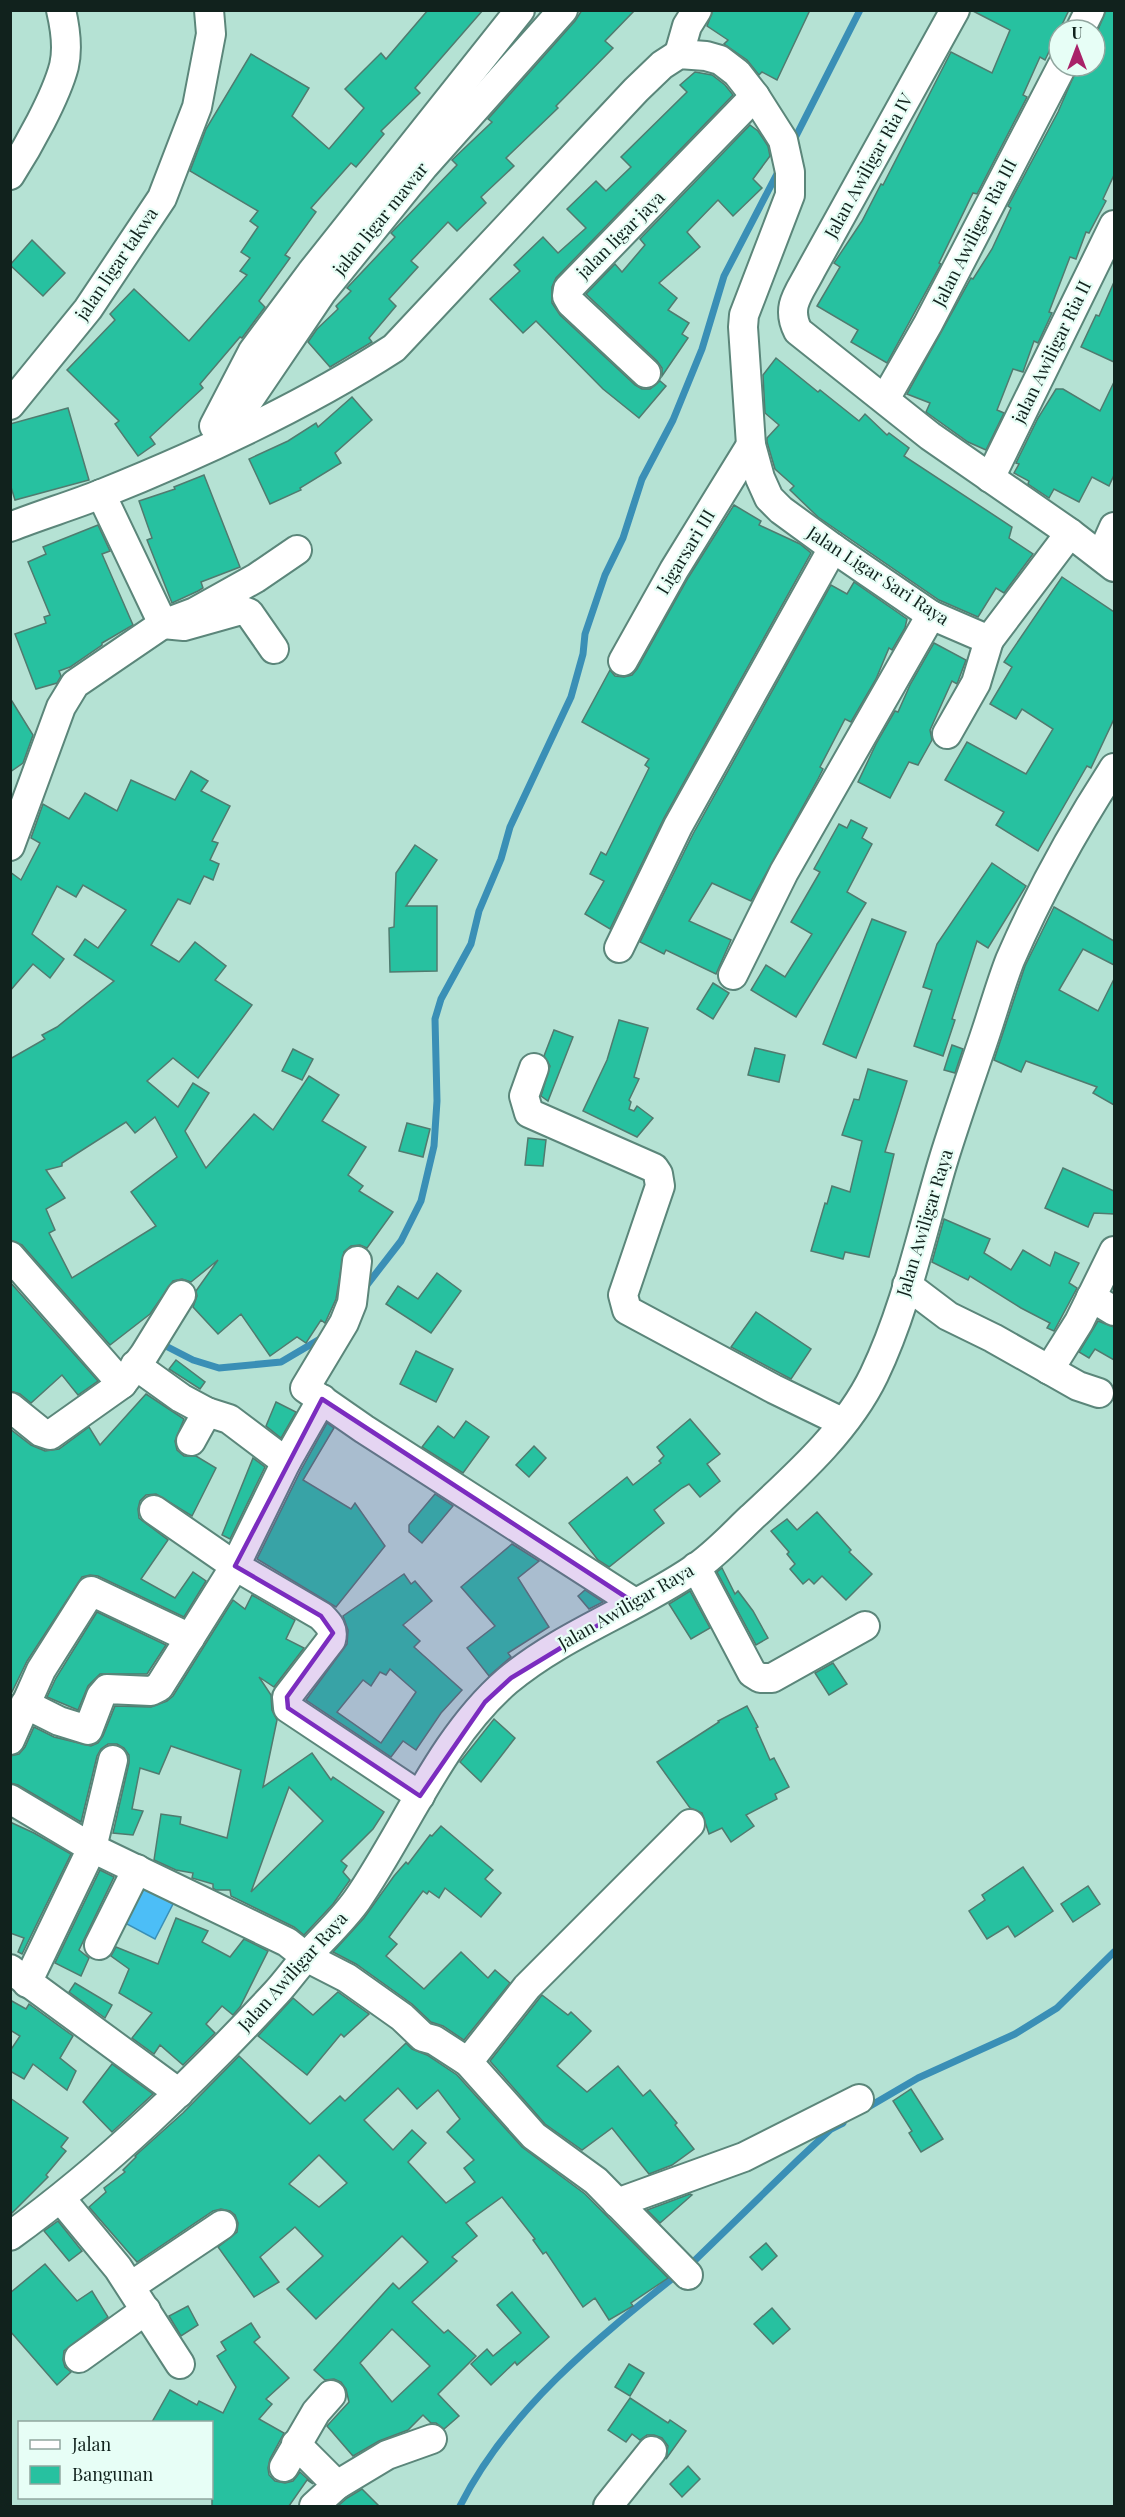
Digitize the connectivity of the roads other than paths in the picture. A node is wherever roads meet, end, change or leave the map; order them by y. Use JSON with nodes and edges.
{"nodes":[{"id":1,"x":61,"y":10,"type":"edge"},
{"id":2,"x":209,"y":10,"type":"edge"},
{"id":3,"x":520,"y":10,"type":"edge"},
{"id":4,"x":563,"y":10,"type":"edge"},
{"id":5,"x":697,"y":10,"type":"edge"},
{"id":6,"x":955,"y":10,"type":"edge"},
{"id":7,"x":679,"y":54,"type":"junction"},
{"id":8,"x":1056,"y":78,"type":"edge"},
{"id":9,"x":755,"y":96,"type":"junction"},
{"id":10,"x":10,"y":175,"type":"edge"},
{"id":11,"x":1114,"y":225,"type":"edge"},
{"id":12,"x":646,"y":373,"type":"dead end"},
{"id":13,"x":885,"y":399,"type":"junction"},
{"id":14,"x":10,"y":405,"type":"edge"},
{"id":15,"x":751,"y":445,"type":"junction"},
{"id":16,"x":212,"y":446,"type":"junction"},
{"id":17,"x":990,"y":478,"type":"junction"},
{"id":18,"x":101,"y":494,"type":"junction"},
{"id":19,"x":10,"y":527,"type":"edge"},
{"id":20,"x":1114,"y":527,"type":"edge"},
{"id":21,"x":1070,"y":532,"type":"junction"},
{"id":22,"x":833,"y":549,"type":"junction"},
{"id":23,"x":297,"y":550,"type":"dead end"},
{"id":24,"x":1108,"y":561,"type":"edge"},
{"id":25,"x":931,"y":615,"type":"junction"},
{"id":26,"x":163,"y":624,"type":"junction"},
{"id":27,"x":989,"y":640,"type":"junction"},
{"id":28,"x":274,"y":649,"type":"dead end"},
{"id":29,"x":623,"y":661,"type":"dead end"},
{"id":30,"x":947,"y":734,"type":"dead end"},
{"id":31,"x":1114,"y":768,"type":"edge"},
{"id":32,"x":10,"y":846,"type":"edge"},
{"id":33,"x":619,"y":948,"type":"dead end"},
{"id":34,"x":733,"y":975,"type":"dead end"},
{"id":35,"x":534,"y":1068,"type":"dead end"},
{"id":36,"x":1114,"y":1251,"type":"edge"},
{"id":37,"x":10,"y":1256,"type":"edge"},
{"id":38,"x":357,"y":1261,"type":"dead end"},
{"id":39,"x":907,"y":1285,"type":"junction"},
{"id":40,"x":181,"y":1294,"type":"dead end"},
{"id":41,"x":1103,"y":1304,"type":"edge"},
{"id":42,"x":1049,"y":1370,"type":"junction"},
{"id":43,"x":129,"y":1375,"type":"junction"},
{"id":44,"x":1099,"y":1393,"type":"dead end"},
{"id":45,"x":322,"y":1399,"type":"junction"},
{"id":46,"x":10,"y":1407,"type":"edge"},
{"id":47,"x":207,"y":1412,"type":"junction"},
{"id":48,"x":843,"y":1422,"type":"junction"},
{"id":49,"x":191,"y":1441,"type":"dead end"},
{"id":50,"x":286,"y":1462,"type":"junction"},
{"id":51,"x":154,"y":1510,"type":"dead end"},
{"id":52,"x":235,"y":1566,"type":"junction"},
{"id":53,"x":696,"y":1567,"type":"junction"},
{"id":54,"x":635,"y":1603,"type":"junction"},
{"id":55,"x":865,"y":1626,"type":"dead end"},
{"id":56,"x":190,"y":1638,"type":"junction"},
{"id":57,"x":26,"y":1704,"type":"junction"},
{"id":58,"x":10,"y":1740,"type":"edge"},
{"id":59,"x":113,"y":1760,"type":"dead end"},
{"id":60,"x":420,"y":1796,"type":"junction"},
{"id":61,"x":10,"y":1799,"type":"edge"},
{"id":62,"x":690,"y":1824,"type":"dead end"},
{"id":63,"x":92,"y":1848,"type":"junction"},
{"id":64,"x":137,"y":1869,"type":"junction"},
{"id":65,"x":99,"y":1945,"type":"dead end"},
{"id":66,"x":306,"y":1956,"type":"junction"},
{"id":67,"x":19,"y":1976,"type":"edge"},
{"id":68,"x":468,"y":2062,"type":"junction"},
{"id":69,"x":179,"y":2093,"type":"junction"},
{"id":70,"x":859,"y":2099,"type":"dead end"},
{"id":71,"x":61,"y":2199,"type":"junction"},
{"id":72,"x":617,"y":2204,"type":"junction"},
{"id":73,"x":222,"y":2224,"type":"dead end"},
{"id":74,"x":10,"y":2236,"type":"edge"},
{"id":75,"x":688,"y":2275,"type":"dead end"},
{"id":76,"x":130,"y":2286,"type":"junction"},
{"id":77,"x":146,"y":2310,"type":"junction"},
{"id":78,"x":80,"y":2358,"type":"dead end"},
{"id":79,"x":180,"y":2364,"type":"dead end"},
{"id":80,"x":331,"y":2394,"type":"dead end"},
{"id":81,"x":432,"y":2439,"type":"dead end"},
{"id":82,"x":652,"y":2451,"type":"dead end"},
{"id":83,"x":337,"y":2485,"type":"junction"},
{"id":84,"x":314,"y":2506,"type":"edge"},
{"id":85,"x":608,"y":2506,"type":"edge"}],
"edges":[{"from":1,"to":10,"type":"street"},
{"from":2,"to":14,"type":"street","name":"jalan ligar takwa"},
{"from":3,"to":16,"type":"street"},
{"from":4,"to":16,"type":"street","name":"jalan ligar mawar"},
{"from":5,"to":7,"type":"street"},
{"from":6,"to":13,"type":"street","name":"Jalan Awiligar Ria IV"},
{"from":7,"to":9,"type":"street","name":"Jalan Ligar Sari Raya"},
{"from":7,"to":16,"type":"street"},
{"from":8,"to":13,"type":"street","name":"Jalan Awiligar Ria III"},
{"from":9,"to":12,"type":"street","name":"jalan ligar jaya"},
{"from":9,"to":15,"type":"street","name":"Jalan Ligar Sari Raya"},
{"from":11,"to":17,"type":"street","name":"jalan Awiligar Ria II"},
{"from":13,"to":17,"type":"street"},
{"from":15,"to":22,"type":"street","name":"Jalan Ligar Sari Raya"},
{"from":15,"to":29,"type":"street","name":"Ligarsari III"},
{"from":16,"to":18,"type":"street"},
{"from":17,"to":21,"type":"street"},
{"from":18,"to":19,"type":"street"},
{"from":18,"to":26,"type":"street"},
{"from":20,"to":24,"type":"street"},
{"from":21,"to":24,"type":"street"},
{"from":21,"to":27,"type":"street"},
{"from":22,"to":25,"type":"street","name":"Jalan Ligar Sari Raya"},
{"from":22,"to":33,"type":"street"},
{"from":23,"to":26,"type":"street"},
{"from":25,"to":27,"type":"street","name":"Jalan Ligar Sari Raya"},
{"from":25,"to":34,"type":"street"},
{"from":26,"to":28,"type":"street"},
{"from":26,"to":32,"type":"street"},
{"from":27,"to":30,"type":"street"},
{"from":31,"to":39,"type":"street","name":"Jalan Awiligar Raya"},
{"from":35,"to":48,"type":"street"},
{"from":36,"to":41,"type":"street"},
{"from":37,"to":43,"type":"street"},
{"from":38,"to":45,"type":"street"},
{"from":39,"to":42,"type":"street"},
{"from":39,"to":48,"type":"street","name":"Jalan Awiligar Raya"},
{"from":40,"to":43,"type":"street"},
{"from":41,"to":42,"type":"street"},
{"from":42,"to":44,"type":"street"},
{"from":43,"to":46,"type":"street"},
{"from":43,"to":47,"type":"street"},
{"from":45,"to":50,"type":"street"},
{"from":45,"to":54,"type":"street"},
{"from":47,"to":49,"type":"street"},
{"from":47,"to":50,"type":"street"},
{"from":48,"to":53,"type":"street","name":"Jalan Awiligar Raya"},
{"from":50,"to":52,"type":"street"},
{"from":51,"to":52,"type":"street"},
{"from":52,"to":56,"type":"street"},
{"from":52,"to":60,"type":"street"},
{"from":53,"to":54,"type":"street","name":"Jalan Awiligar Raya"},
{"from":53,"to":55,"type":"street"},
{"from":54,"to":60,"type":"street","name":"Jalan Awiligar Raya"},
{"from":56,"to":57,"type":"street"},
{"from":56,"to":57,"type":"street"},
{"from":57,"to":58,"type":"street"},
{"from":59,"to":63,"type":"street"},
{"from":60,"to":66,"type":"street","name":"Jalan Awiligar Raya"},
{"from":61,"to":63,"type":"street"},
{"from":62,"to":68,"type":"street"},
{"from":63,"to":64,"type":"street"},
{"from":63,"to":67,"type":"street"},
{"from":64,"to":65,"type":"street"},
{"from":64,"to":66,"type":"street"},
{"from":66,"to":68,"type":"street"},
{"from":66,"to":69,"type":"street","name":"Jalan Awiligar Raya"},
{"from":67,"to":69,"type":"street"},
{"from":68,"to":72,"type":"street"},
{"from":69,"to":71,"type":"street","name":"Jalan Awiligar Raya"},
{"from":70,"to":72,"type":"street"},
{"from":71,"to":74,"type":"street","name":"Jalan Awiligar Raya"},
{"from":71,"to":76,"type":"street"},
{"from":72,"to":75,"type":"street"},
{"from":73,"to":76,"type":"street"},
{"from":76,"to":77,"type":"street"},
{"from":77,"to":78,"type":"street"},
{"from":77,"to":79,"type":"street"},
{"from":80,"to":83,"type":"street"},
{"from":81,"to":83,"type":"street"},
{"from":82,"to":85,"type":"street"},
{"from":83,"to":84,"type":"street"}]}
